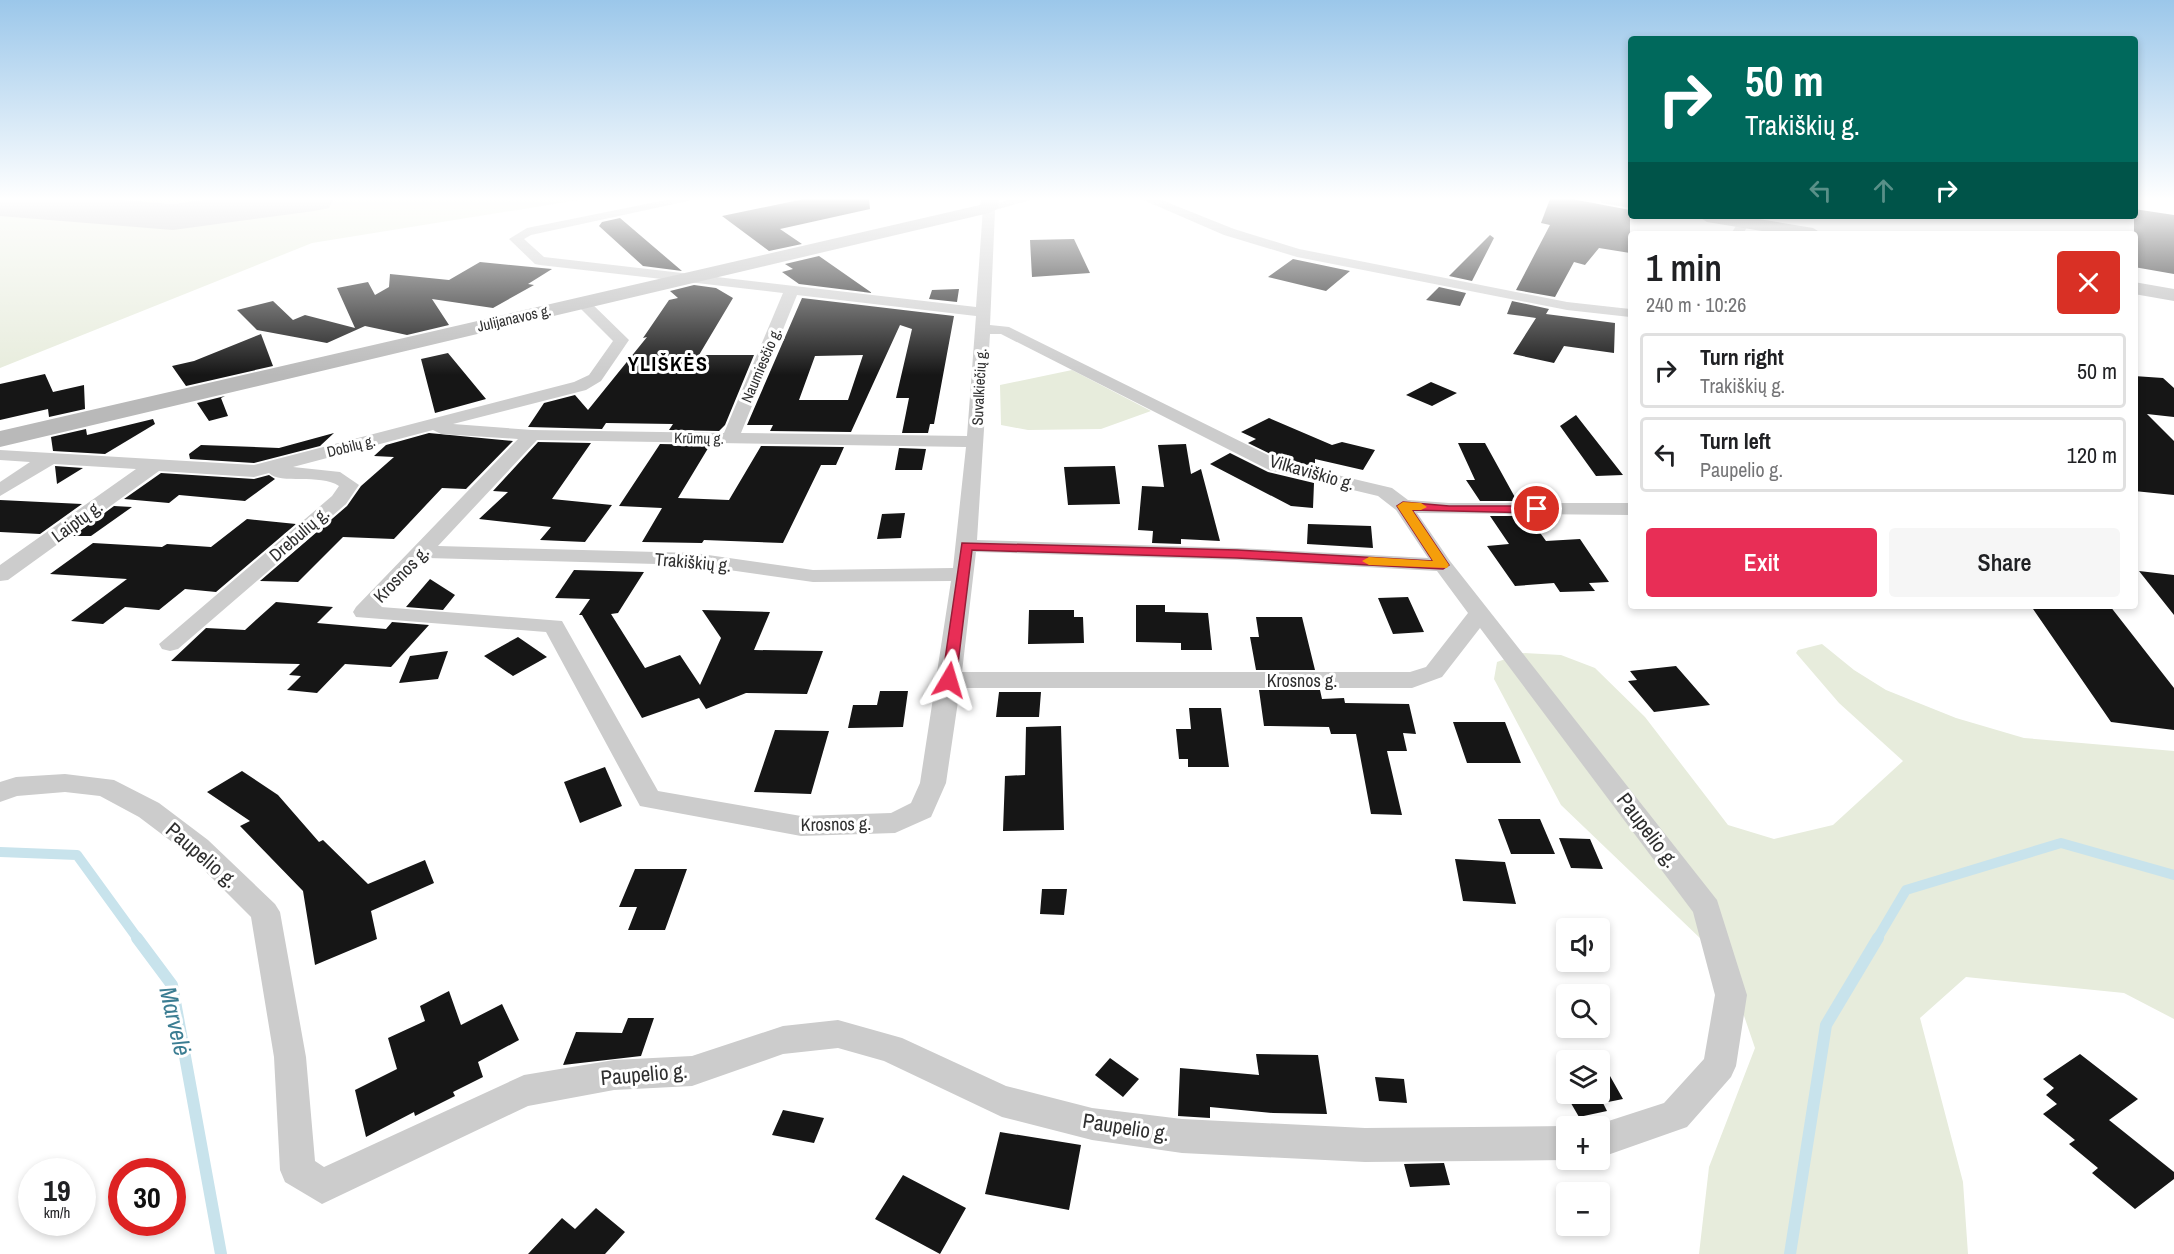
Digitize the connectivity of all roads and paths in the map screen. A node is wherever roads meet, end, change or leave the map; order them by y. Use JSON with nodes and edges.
{"nodes":[{"id":1,"x":536,"y":258,"type":"edge"},
{"id":2,"x":765,"y":258,"type":"edge"},
{"id":3,"x":986,"y":258,"type":"edge"},
{"id":4,"x":1320,"y":258,"type":"edge"},
{"id":5,"x":677,"y":279,"type":"junction"},
{"id":6,"x":2138,"y":289,"type":"edge"},
{"id":7,"x":792,"y":290,"type":"junction"},
{"id":8,"x":2174,"y":295,"type":"edge"},
{"id":9,"x":582,"y":302,"type":"junction"},
{"id":10,"x":1628,"y":313,"type":"edge"},
{"id":11,"x":982,"y":321,"type":"junction"},
{"id":12,"x":423,"y":428,"type":"junction"},
{"id":13,"x":532,"y":435,"type":"junction"},
{"id":14,"x":0,"y":439,"type":"edge"},
{"id":15,"x":730,"y":439,"type":"junction"},
{"id":16,"x":976,"y":442,"type":"junction"},
{"id":17,"x":0,"y":455,"type":"edge"},
{"id":18,"x":47,"y":460,"type":"junction"},
{"id":19,"x":153,"y":466,"type":"junction"},
{"id":20,"x":254,"y":471,"type":"junction"},
{"id":21,"x":0,"y":489,"type":"edge"},
{"id":22,"x":1403,"y":506,"type":"junction"},
{"id":23,"x":1628,"y":509,"type":"edge"},
{"id":24,"x":966,"y":546,"type":"junction"},
{"id":25,"x":423,"y":552,"type":"junction"},
{"id":26,"x":1443,"y":565,"type":"junction"},
{"id":27,"x":962,"y":574,"type":"junction"},
{"id":28,"x":0,"y":576,"type":"edge"},
{"id":29,"x":1481,"y":612,"type":"junction"},
{"id":30,"x":170,"y":644,"type":"dead end"},
{"id":31,"x":949,"y":680,"type":"junction"},
{"id":32,"x":0,"y":792,"type":"edge"},
{"id":33,"x":1610,"y":1139,"type":"edge"},
{"id":34,"x":1556,"y":1143,"type":"edge"}],
"edges":[{"from":1,"to":5,"type":"street","name":"Vilkaviškio g."},
{"from":2,"to":5,"type":"main road","name":"Julijanavos g."},
{"from":3,"to":11,"type":"street","name":"Suvalkiečių g."},
{"from":4,"to":10,"type":"street"},
{"from":5,"to":7,"type":"street","name":"Vilkaviškio g."},
{"from":5,"to":9,"type":"main road","name":"Julijanavos g."},
{"from":6,"to":8,"type":"main road"},
{"from":7,"to":11,"type":"street","name":"Vilkaviškio g."},
{"from":7,"to":15,"type":"street","name":"Naumiesčio g."},
{"from":9,"to":12,"type":"street","name":"Dobilų g."},
{"from":9,"to":14,"type":"main road","name":"Julijanavos g."},
{"from":11,"to":16,"type":"street","name":"Suvalkiečių g."},
{"from":11,"to":22,"type":"street","name":"Vilkaviškio g."},
{"from":12,"to":13,"type":"street","name":"Krūmų g."},
{"from":12,"to":20,"type":"street","name":"Dobilų g."},
{"from":13,"to":15,"type":"street","name":"Krūmų g."},
{"from":13,"to":25,"type":"street","name":"Krosnos g."},
{"from":15,"to":16,"type":"street","name":"Krūmų g."},
{"from":16,"to":24,"type":"street","name":"Suvalkiečių g."},
{"from":17,"to":18,"type":"street","name":"Dobilų g."},
{"from":18,"to":19,"type":"street","name":"Dobilų g."},
{"from":18,"to":21,"type":"street"},
{"from":19,"to":20,"type":"street","name":"Dobilų g."},
{"from":19,"to":28,"type":"street","name":"Laiptų g."},
{"from":20,"to":30,"type":"street","name":"Drebulių g."},
{"from":22,"to":23,"type":"street","name":"Vilkaviškio g."},
{"from":22,"to":26,"type":"street","name":"Paupelio g."},
{"from":24,"to":26,"type":"street"},
{"from":24,"to":27,"type":"street","name":"Suvalkiečių g."},
{"from":25,"to":27,"type":"street","name":"Trakiškių g."},
{"from":25,"to":31,"type":"street","name":"Krosnos g."},
{"from":26,"to":29,"type":"street","name":"Paupelio g."},
{"from":27,"to":31,"type":"street","name":"Suvalkiečių g."},
{"from":29,"to":31,"type":"street","name":"Krosnos g."},
{"from":29,"to":33,"type":"street","name":"Paupelio g."},
{"from":32,"to":34,"type":"street","name":"Paupelio g."}]}
